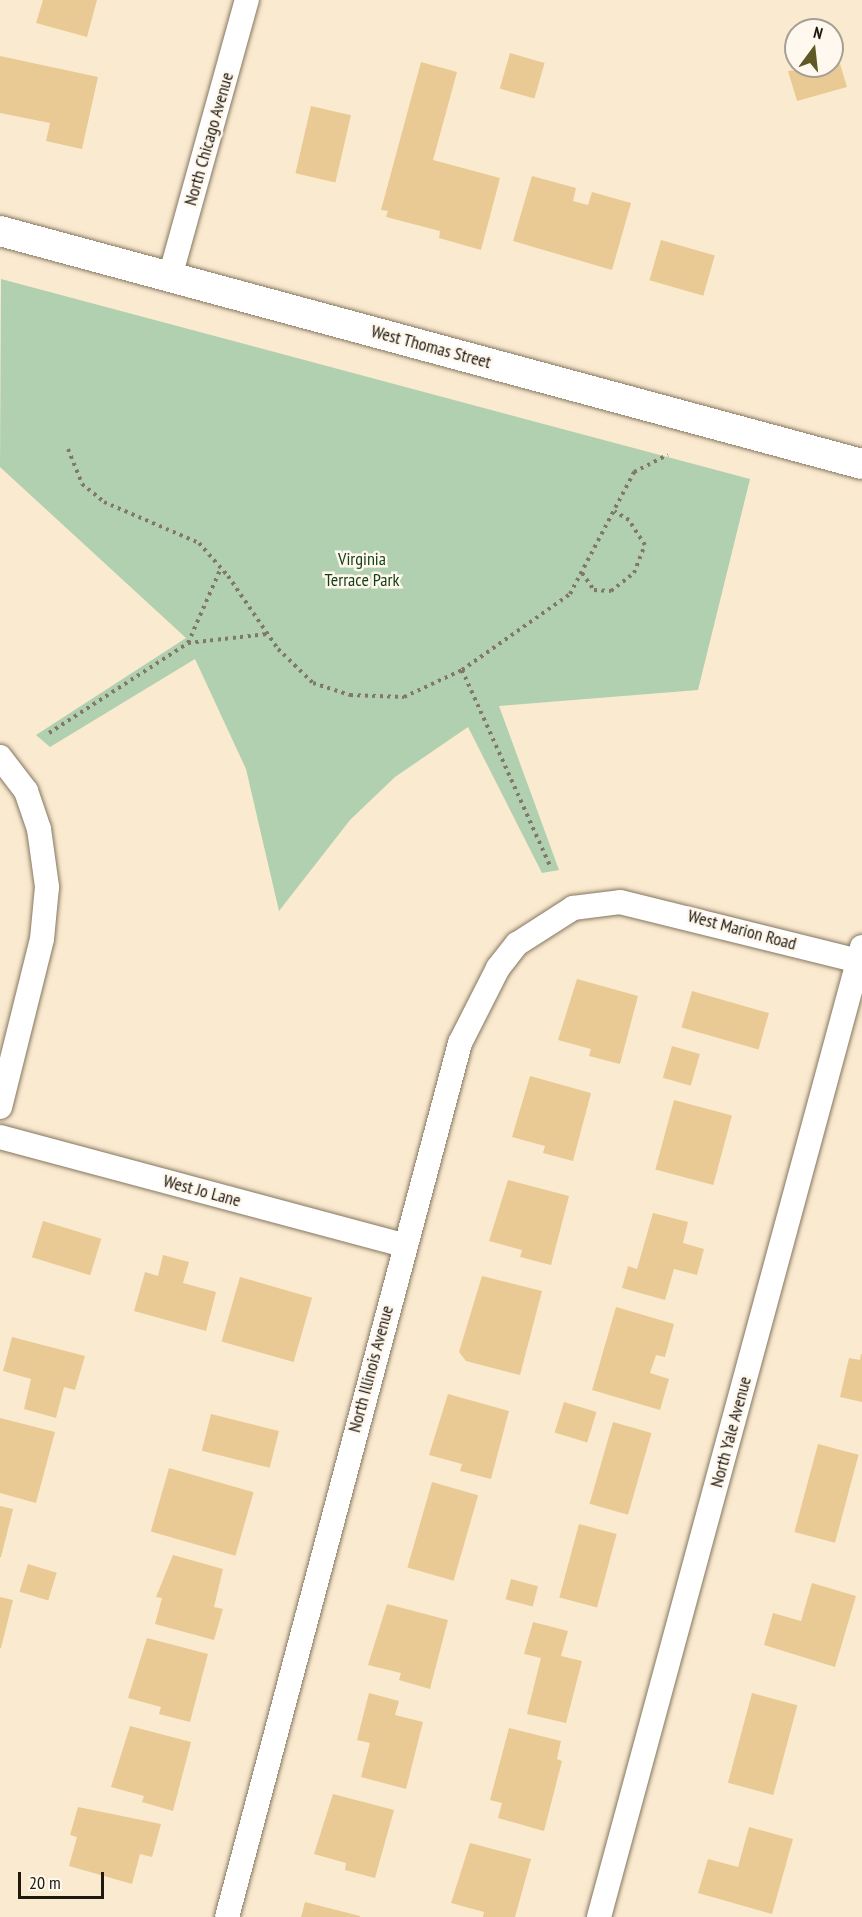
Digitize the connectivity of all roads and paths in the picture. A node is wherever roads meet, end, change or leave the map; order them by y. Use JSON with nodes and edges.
{"nodes":[{"id":1,"x":247,"y":0,"type":"edge"},
{"id":2,"x":0,"y":231,"type":"edge"},
{"id":3,"x":171,"y":277,"type":"junction"},
{"id":4,"x":68,"y":449,"type":"dead end"},
{"id":5,"x":668,"y":455,"type":"dead end"},
{"id":6,"x":862,"y":464,"type":"edge"},
{"id":7,"x":614,"y":511,"type":"junction"},
{"id":8,"x":221,"y":568,"type":"junction"},
{"id":9,"x":582,"y":573,"type":"junction"},
{"id":10,"x":268,"y":634,"type":"junction"},
{"id":11,"x":188,"y":643,"type":"junction"},
{"id":12,"x":462,"y":670,"type":"junction"},
{"id":13,"x":49,"y":733,"type":"dead end"},
{"id":14,"x":0,"y":757,"type":"edge"},
{"id":15,"x":550,"y":866,"type":"dead end"},
{"id":16,"x":621,"y":902,"type":"joint"},
{"id":17,"x":861,"y":957,"type":"edge"},
{"id":18,"x":0,"y":1107,"type":"edge"},
{"id":19,"x":0,"y":1137,"type":"edge"},
{"id":20,"x":403,"y":1245,"type":"junction"},
{"id":21,"x":227,"y":1917,"type":"edge"},
{"id":22,"x":599,"y":1917,"type":"edge"}],
"edges":[{"from":1,"to":3,"type":"street","name":"North Chicago Avenue"},
{"from":2,"to":3,"type":"street","name":"West Thomas Street"},
{"from":3,"to":6,"type":"street","name":"West Thomas Street"},
{"from":4,"to":8,"type":"path"},
{"from":5,"to":7,"type":"path"},
{"from":7,"to":9,"type":"path"},
{"from":7,"to":9,"type":"path"},
{"from":8,"to":10,"type":"path"},
{"from":8,"to":11,"type":"path"},
{"from":9,"to":12,"type":"path"},
{"from":10,"to":11,"type":"path"},
{"from":10,"to":12,"type":"path"},
{"from":11,"to":13,"type":"path"},
{"from":12,"to":15,"type":"path"},
{"from":14,"to":18,"type":"street"},
{"from":16,"to":17,"type":"street","name":"West Marion Road"},
{"from":16,"to":20,"type":"street","name":"North Illinois Avenue"},
{"from":17,"to":22,"type":"street","name":"North Yale Avenue"},
{"from":19,"to":20,"type":"street","name":"West Jo Lane"},
{"from":20,"to":21,"type":"street","name":"North Illinois Avenue"}]}
